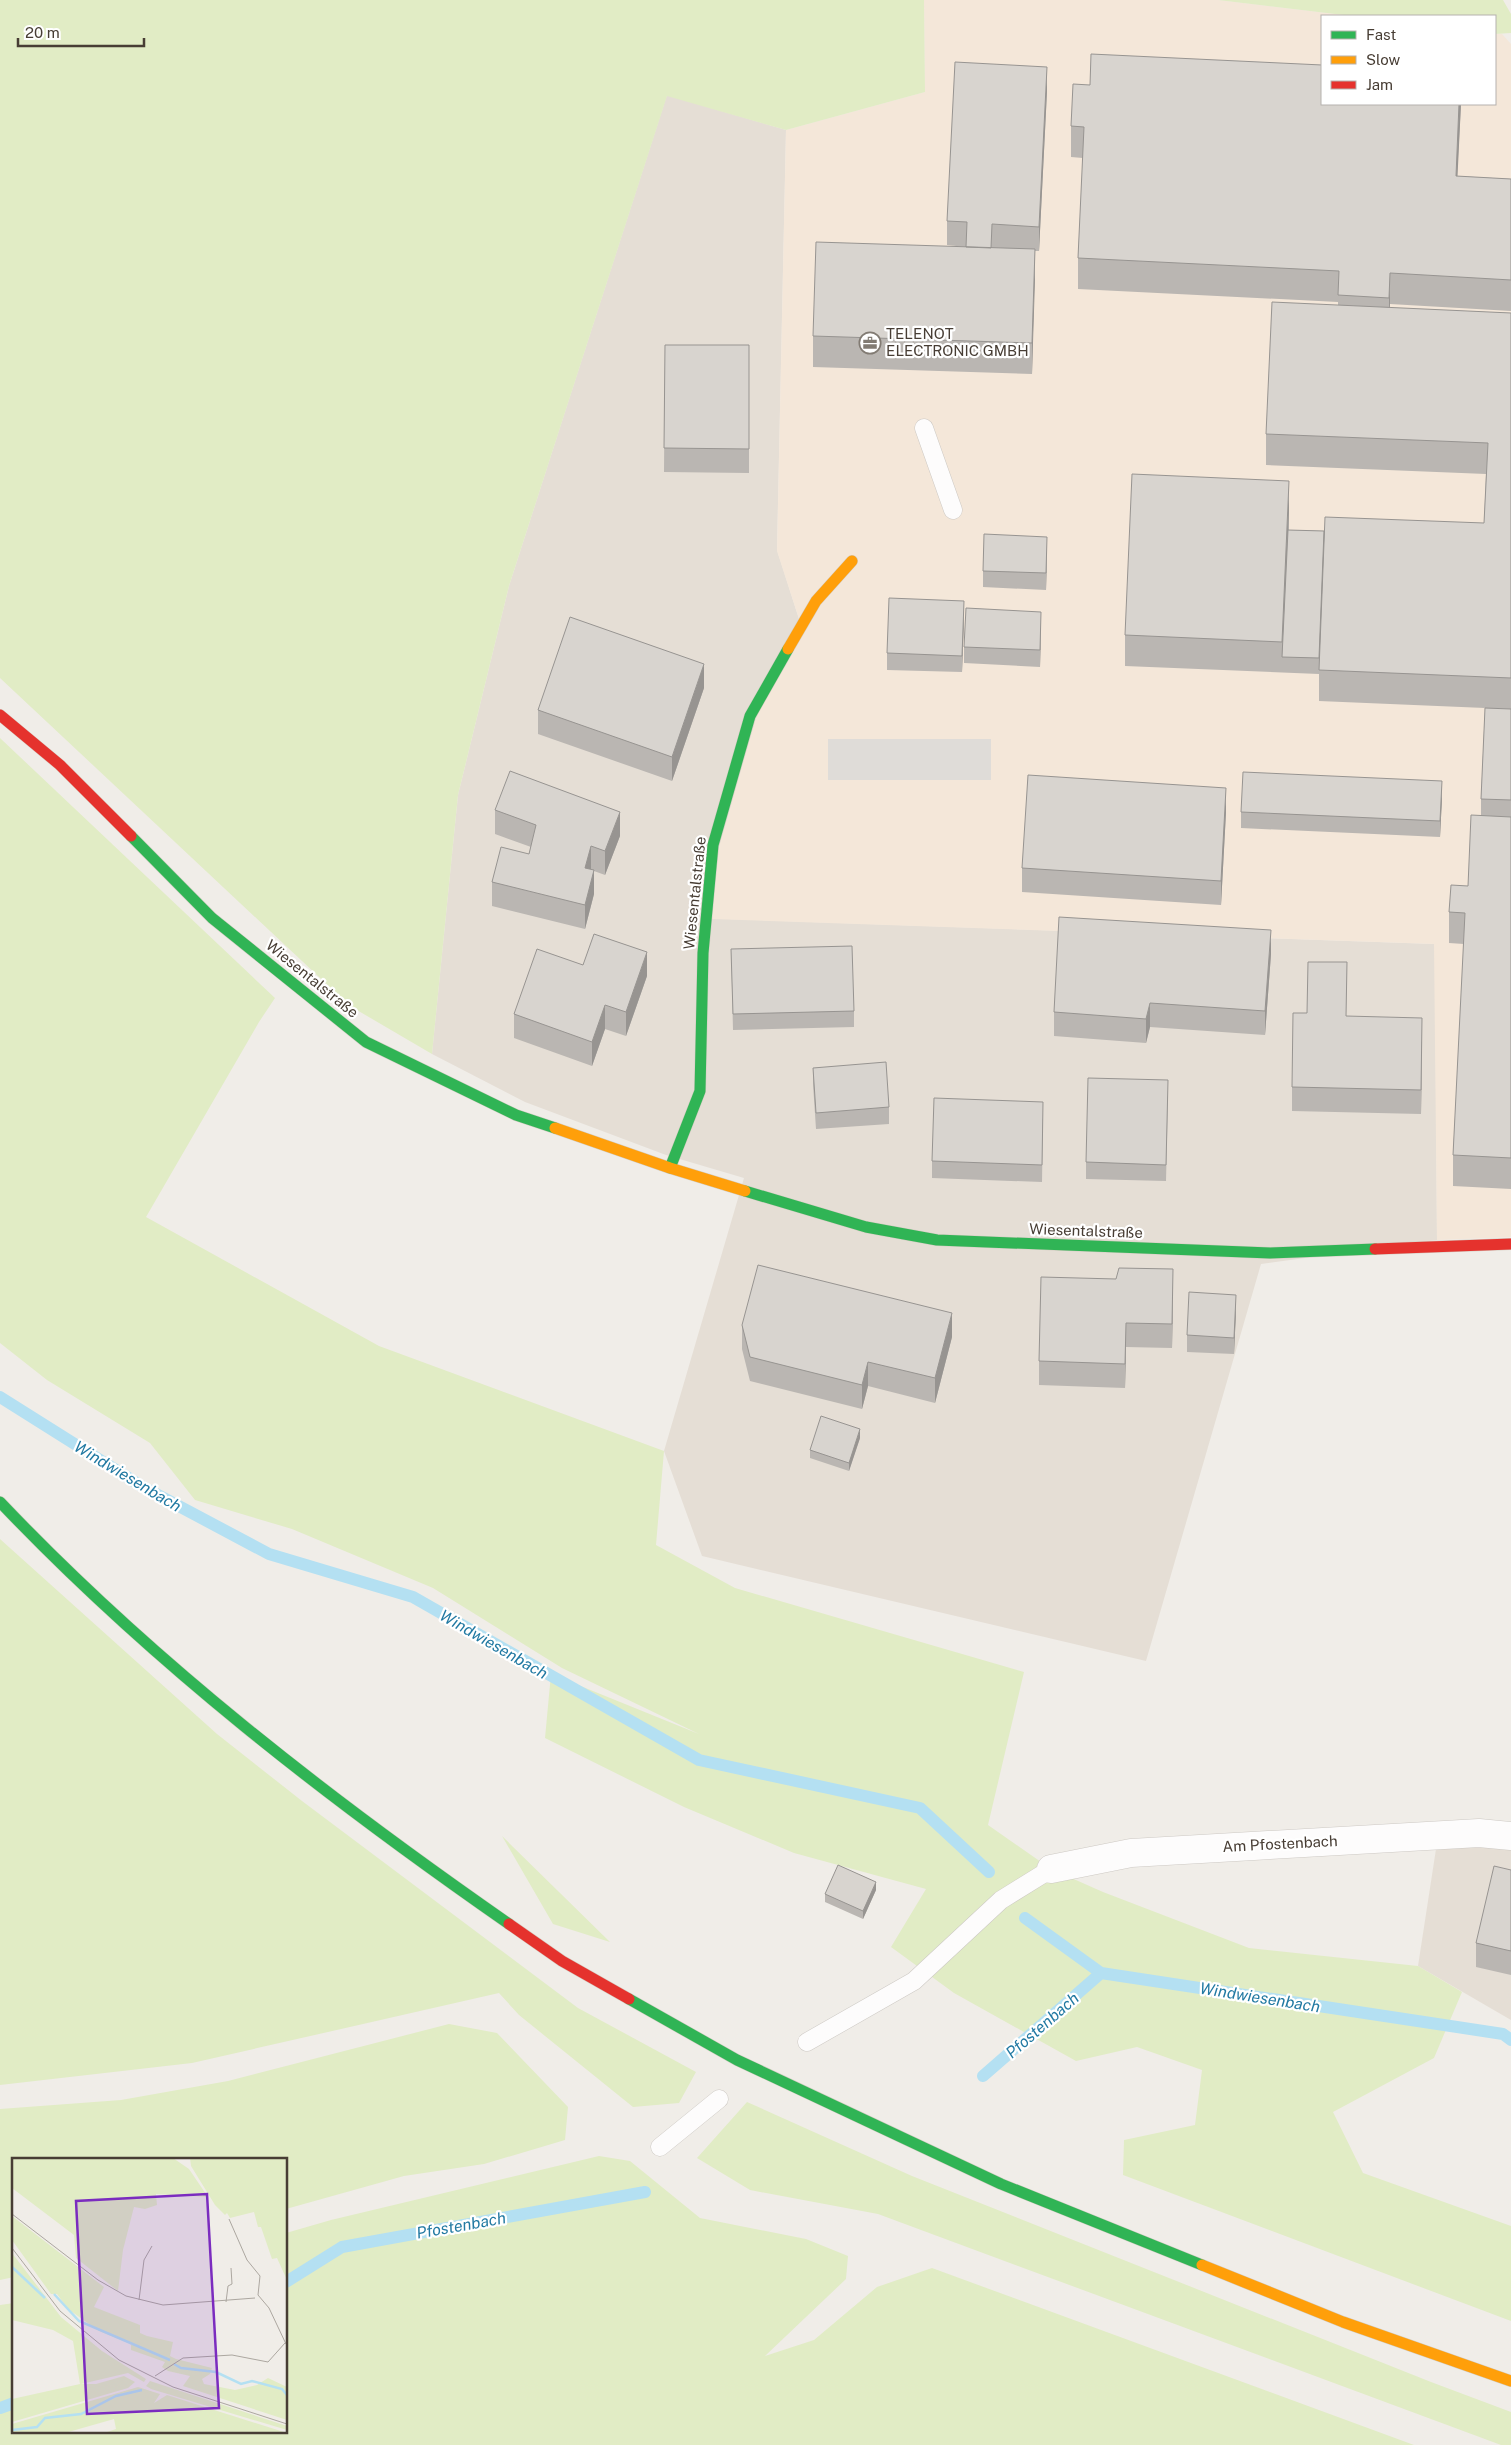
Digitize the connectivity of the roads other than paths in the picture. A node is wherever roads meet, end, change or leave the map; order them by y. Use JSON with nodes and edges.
{"nodes":[{"id":1,"x":924,"y":428,"type":"dead end"},
{"id":2,"x":953,"y":510,"type":"dead end"},
{"id":3,"x":852,"y":562,"type":"dead end"},
{"id":4,"x":0,"y":715,"type":"edge"},
{"id":5,"x":670,"y":1168,"type":"junction"},
{"id":6,"x":1511,"y":1244,"type":"edge"},
{"id":7,"x":0,"y":1502,"type":"edge"},
{"id":8,"x":1511,"y":1836,"type":"edge"},
{"id":9,"x":1051,"y":1869,"type":"joint"},
{"id":10,"x":807,"y":2042,"type":"dead end"},
{"id":11,"x":719,"y":2099,"type":"dead end"},
{"id":12,"x":660,"y":2147,"type":"dead end"},
{"id":13,"x":1511,"y":2381,"type":"edge"}],
"edges":[{"from":1,"to":2,"type":"lane"},
{"from":3,"to":5,"type":"street","name":"Wiesentalstraße"},
{"from":4,"to":5,"type":"street","name":"Wiesentalstraße"},
{"from":5,"to":6,"type":"street","name":"Wiesentalstraße"},
{"from":7,"to":13,"type":"street"},
{"from":8,"to":9,"type":"street","name":"Am Pfostenbach"},
{"from":9,"to":10,"type":"lane"},
{"from":11,"to":12,"type":"lane"}]}
